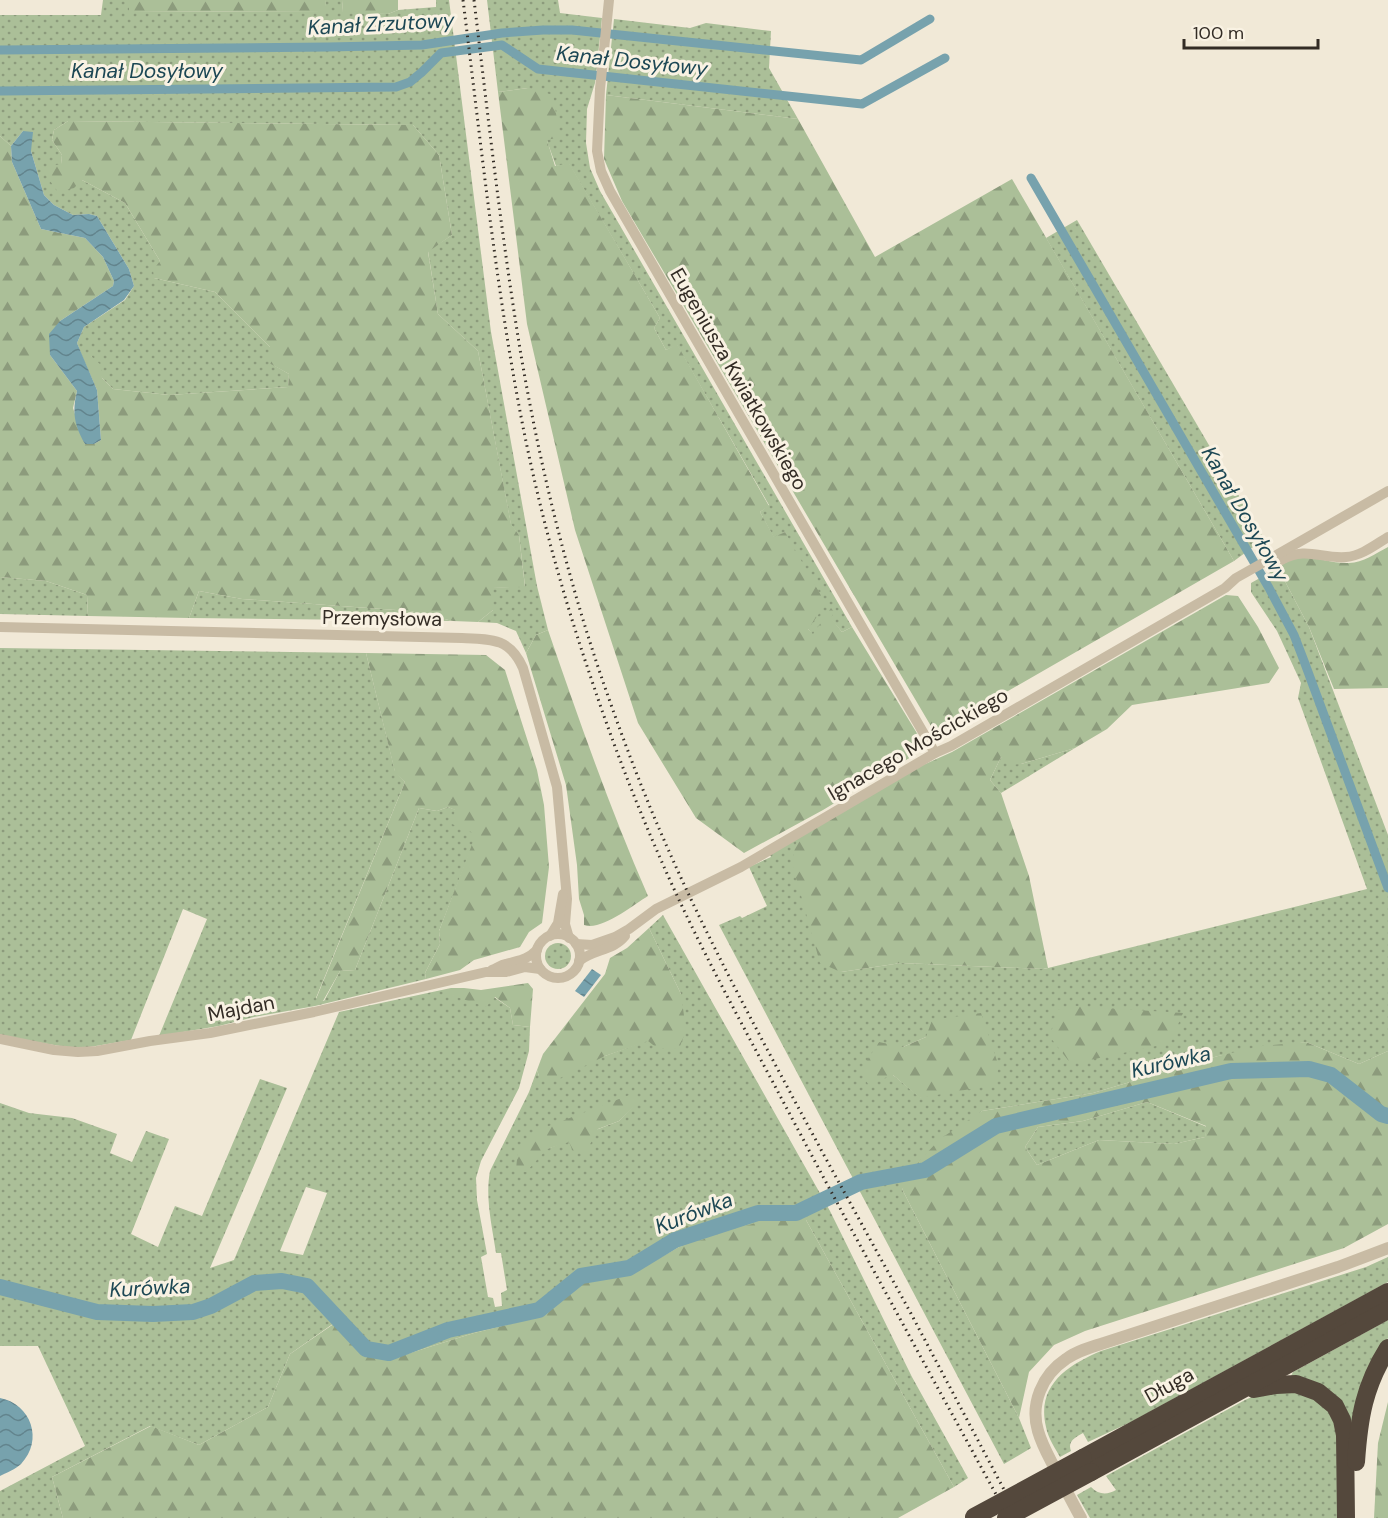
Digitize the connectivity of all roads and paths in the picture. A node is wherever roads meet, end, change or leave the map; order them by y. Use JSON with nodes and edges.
{"nodes":[{"id":1,"x":609,"y":0,"type":"edge"},
{"id":2,"x":1388,"y":491,"type":"edge"},
{"id":3,"x":1318,"y":532,"type":"junction"},
{"id":4,"x":1388,"y":537,"type":"edge"},
{"id":5,"x":1320,"y":554,"type":"junction"},
{"id":6,"x":1269,"y":563,"type":"junction"},
{"id":7,"x":0,"y":627,"type":"edge"},
{"id":8,"x":935,"y":753,"type":"junction"},
{"id":9,"x":565,"y":888,"type":"junction"},
{"id":10,"x":629,"y":929,"type":"junction"},
{"id":11,"x":550,"y":936,"type":"junction"},
{"id":12,"x":573,"y":941,"type":"junction"},
{"id":13,"x":537,"y":950,"type":"junction"},
{"id":14,"x":579,"y":961,"type":"junction"},
{"id":15,"x":540,"y":969,"type":"junction"},
{"id":16,"x":486,"y":972,"type":"junction"},
{"id":17,"x":0,"y":1039,"type":"edge"},
{"id":18,"x":1388,"y":1248,"type":"edge"},
{"id":19,"x":1388,"y":1292,"type":"edge"},
{"id":20,"x":1388,"y":1310,"type":"edge"},
{"id":21,"x":1388,"y":1348,"type":"edge"},
{"id":22,"x":1232,"y":1395,"type":"junction"},
{"id":23,"x":1087,"y":1465,"type":"junction"},
{"id":24,"x":973,"y":1518,"type":"edge"},
{"id":25,"x":1006,"y":1518,"type":"edge"},
{"id":26,"x":1081,"y":1518,"type":"edge"},
{"id":27,"x":1346,"y":1518,"type":"edge"},
{"id":28,"x":1353,"y":1518,"type":"edge"}],
"edges":[{"from":1,"to":8,"type":"street","name":"Eugeniusza Kwiatkowskiego"},
{"from":2,"to":3,"type":"street","name":"Ignacego Mościckiego"},
{"from":3,"to":5,"type":"street"},
{"from":3,"to":6,"type":"street","name":"Ignacego Mościckiego"},
{"from":4,"to":5,"type":"street","name":"Ignacego Mościckiego"},
{"from":5,"to":6,"type":"street","name":"Ignacego Mościckiego"},
{"from":6,"to":8,"type":"street","name":"Ignacego Mościckiego"},
{"from":7,"to":9,"type":"street","name":"Przemysłowa"},
{"from":8,"to":10,"type":"street","name":"Ignacego Mościckiego"},
{"from":9,"to":11,"type":"street","name":"Przemysłowa"},
{"from":9,"to":12,"type":"street","name":"Przemysłowa"},
{"from":10,"to":12,"type":"street","name":"Ignacego Mościckiego"},
{"from":10,"to":14,"type":"street","name":"Ignacego Mościckiego"},
{"from":11,"to":12,"type":"street"},
{"from":11,"to":13,"type":"street"},
{"from":12,"to":14,"type":"street"},
{"from":13,"to":15,"type":"street"},
{"from":13,"to":16,"type":"street","name":"Majdan"},
{"from":14,"to":15,"type":"street"},
{"from":15,"to":16,"type":"street","name":"Majdan"},
{"from":16,"to":17,"type":"street","name":"Majdan"},
{"from":18,"to":26,"type":"street"},
{"from":19,"to":23,"type":"highway","name":"Długa"},
{"from":20,"to":22,"type":"highway"},
{"from":21,"to":28,"type":"highway"},
{"from":22,"to":23,"type":"highway","name":"Długa"},
{"from":22,"to":27,"type":"highway"},
{"from":23,"to":24,"type":"highway","name":"Długa","bridge":true},
{"from":23,"to":25,"type":"highway","name":"Długa","bridge":true}]}
